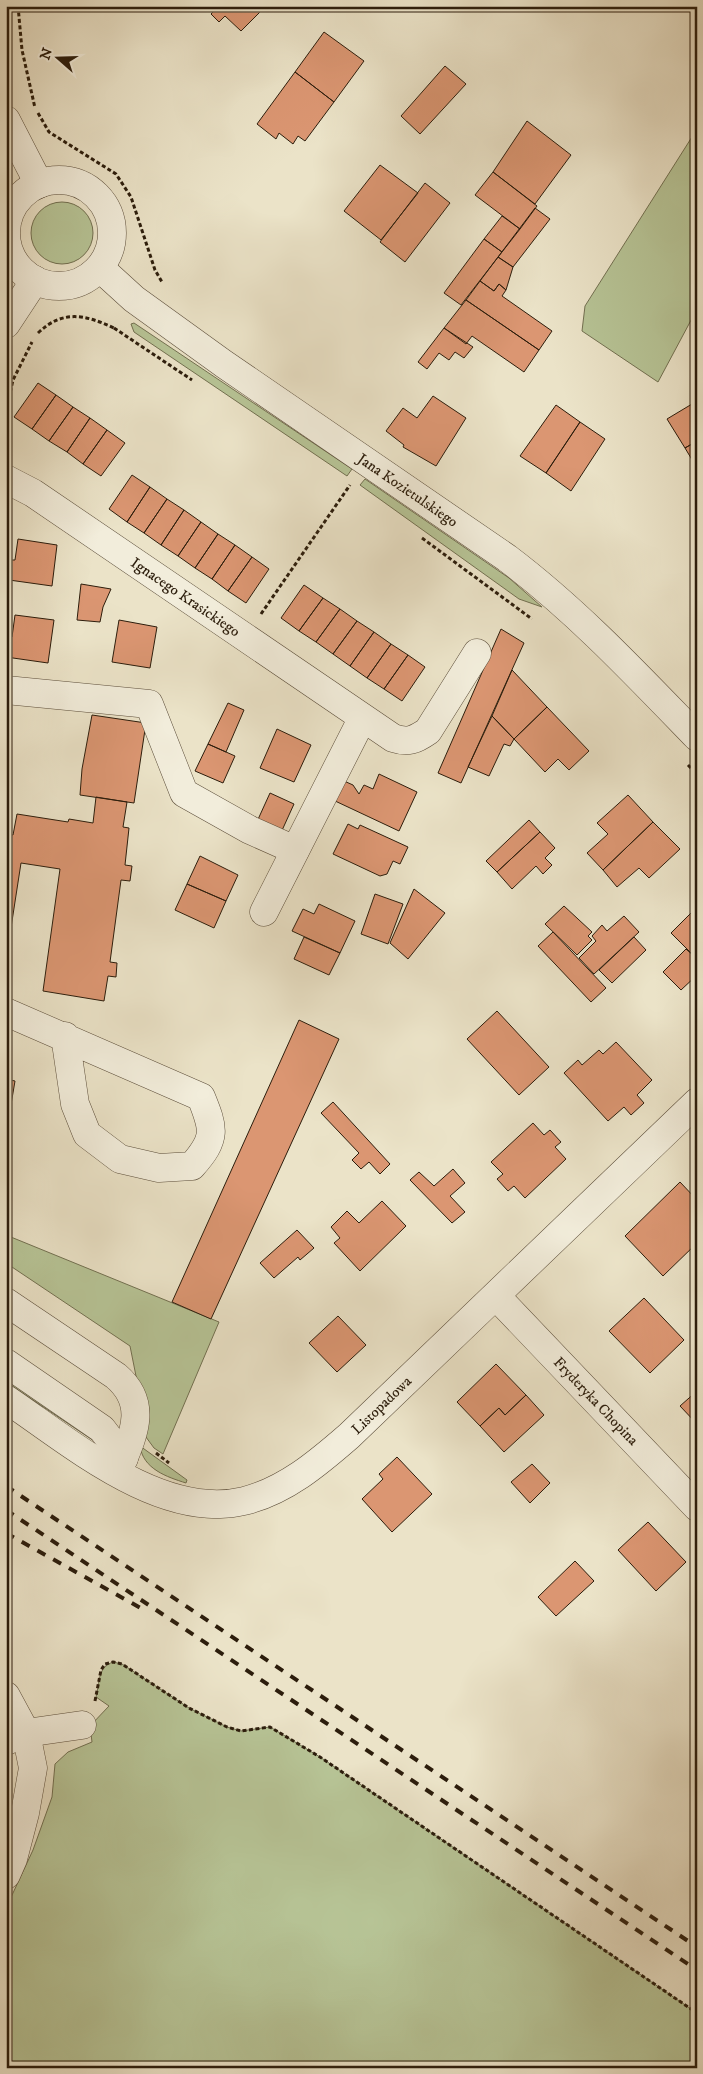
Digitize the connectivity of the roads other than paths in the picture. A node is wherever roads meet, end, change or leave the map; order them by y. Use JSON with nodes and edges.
{"nodes":[{"id":1,"x":6,"y":120,"type":"edge"},
{"id":2,"x":38,"y":184,"type":"junction"},
{"id":3,"x":100,"y":268,"type":"junction"},
{"id":4,"x":35,"y":280,"type":"junction"},
{"id":5,"x":6,"y":324,"type":"edge"},
{"id":6,"x":6,"y":479,"type":"edge"},
{"id":7,"x":476,"y":653,"type":"dead end"},
{"id":8,"x":6,"y":690,"type":"edge"},
{"id":9,"x":362,"y":719,"type":"junction"},
{"id":10,"x":697,"y":736,"type":"edge"},
{"id":11,"x":295,"y":850,"type":"junction"},
{"id":12,"x":264,"y":912,"type":"dead end"},
{"id":13,"x":6,"y":1012,"type":"edge"},
{"id":14,"x":64,"y":1036,"type":"junction"},
{"id":15,"x":697,"y":1102,"type":"edge"},
{"id":16,"x":496,"y":1296,"type":"junction"},
{"id":17,"x":6,"y":1302,"type":"edge"},
{"id":18,"x":6,"y":1363,"type":"edge"},
{"id":19,"x":6,"y":1399,"type":"edge"},
{"id":20,"x":121,"y":1465,"type":"junction"},
{"id":21,"x":697,"y":1507,"type":"edge"},
{"id":22,"x":6,"y":1696,"type":"edge"},
{"id":23,"x":82,"y":1725,"type":"road end"},
{"id":24,"x":16,"y":1737,"type":"edge"},
{"id":25,"x":6,"y":1875,"type":"edge"}],
"edges":[{"from":1,"to":2,"type":"street"},
{"from":2,"to":3,"type":"street"},
{"from":2,"to":4,"type":"street"},
{"from":3,"to":4,"type":"street"},
{"from":3,"to":10,"type":"street","name":"Jana Kozietulskiego"},
{"from":4,"to":5,"type":"street"},
{"from":6,"to":9,"type":"street","name":"Ignacego Krasickiego"},
{"from":7,"to":9,"type":"street","name":"Ignacego Krasickiego"},
{"from":8,"to":11,"type":"street"},
{"from":9,"to":11,"type":"street"},
{"from":11,"to":12,"type":"street"},
{"from":13,"to":14,"type":"street"},
{"from":14,"to":14,"type":"street"},
{"from":15,"to":16,"type":"street","name":"Listopadowa"},
{"from":16,"to":20,"type":"street","name":"Listopadowa"},
{"from":16,"to":21,"type":"street","name":"Fryderyka Chopina"},
{"from":17,"to":20,"type":"street"},
{"from":18,"to":20,"type":"street"},
{"from":19,"to":20,"type":"street","name":"Listopadowa"},
{"from":22,"to":24,"type":"street"},
{"from":23,"to":24,"type":"street"},
{"from":24,"to":25,"type":"street"}]}
